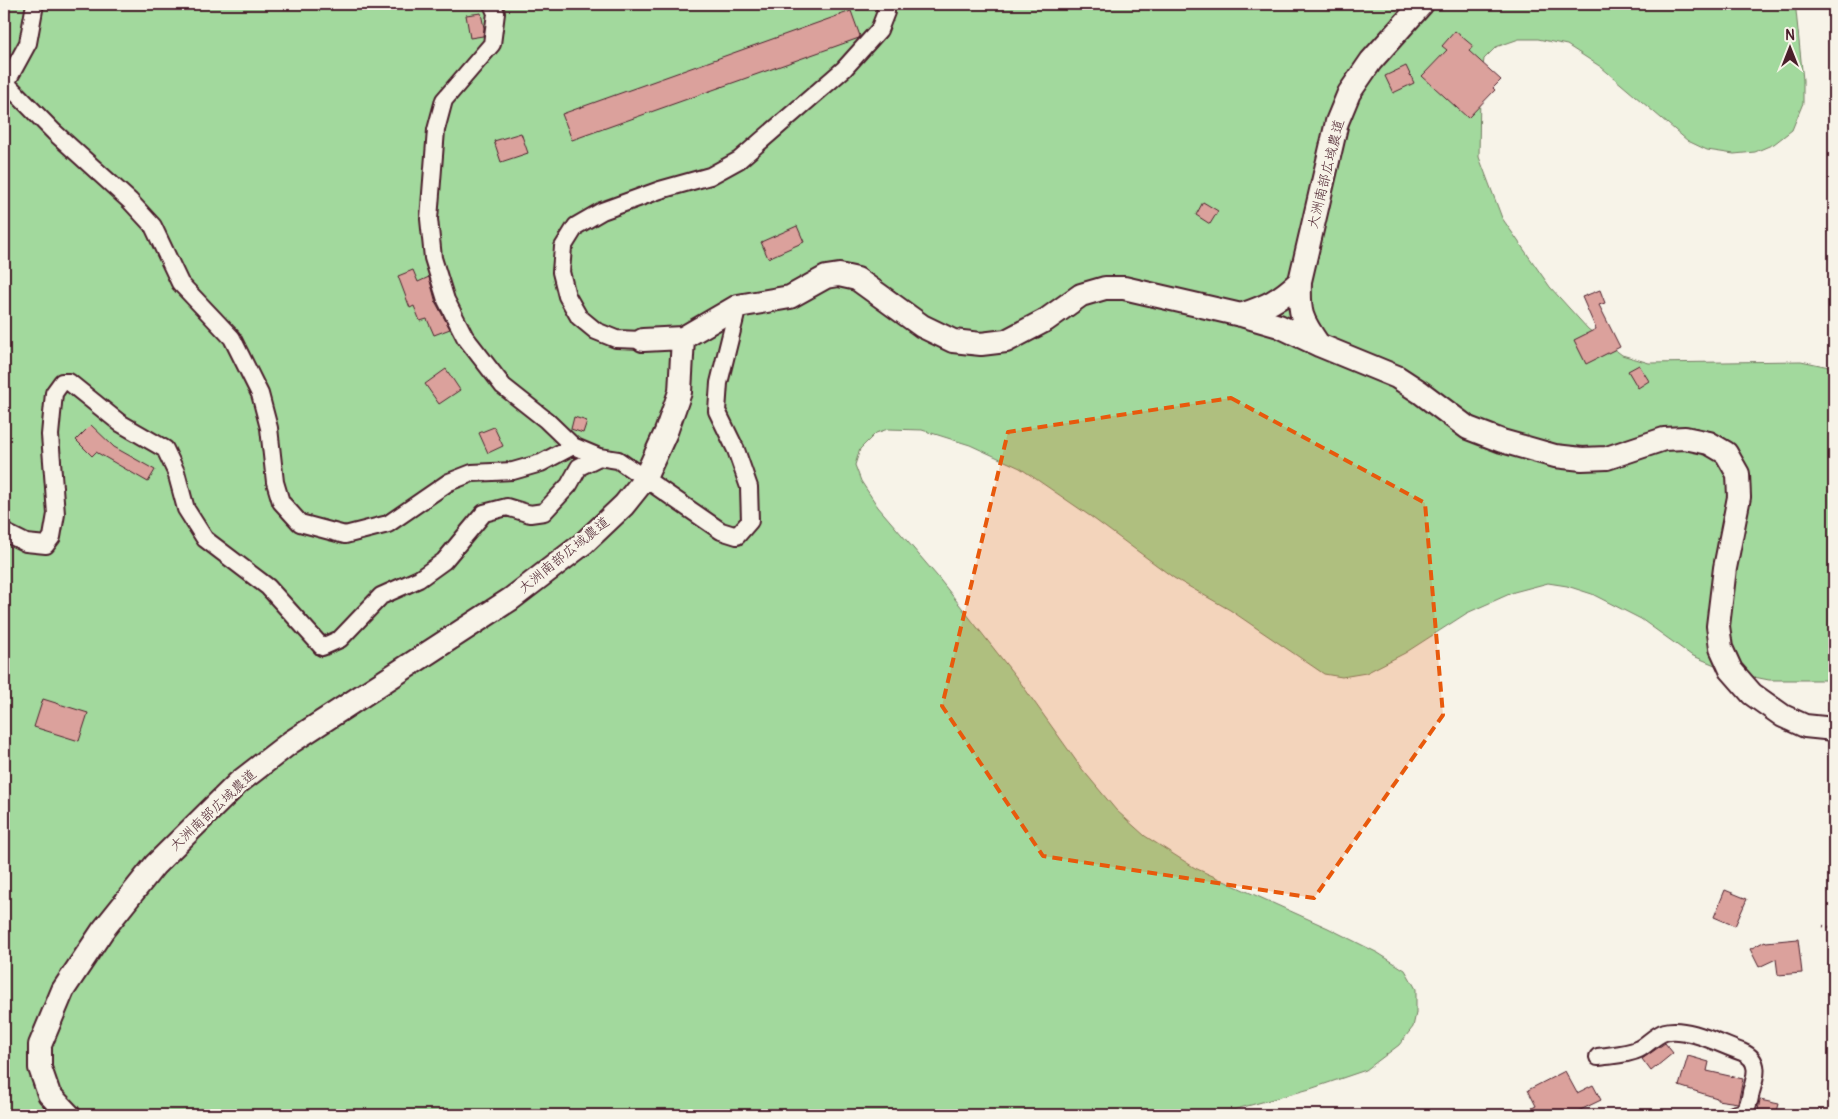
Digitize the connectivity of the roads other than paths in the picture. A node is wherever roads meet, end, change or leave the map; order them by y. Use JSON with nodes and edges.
{"nodes":[{"id":1,"x":35,"y":4,"type":"edge"},
{"id":2,"x":492,"y":4,"type":"edge"},
{"id":3,"x":885,"y":4,"type":"edge"},
{"id":4,"x":1422,"y":4,"type":"edge"},
{"id":5,"x":5,"y":85,"type":"edge"},
{"id":6,"x":1300,"y":281,"type":"junction"},
{"id":7,"x":738,"y":306,"type":"junction"},
{"id":8,"x":1241,"y":315,"type":"junction"},
{"id":9,"x":683,"y":338,"type":"junction"},
{"id":10,"x":643,"y":340,"type":"joint"},
{"id":11,"x":1319,"y":345,"type":"junction"},
{"id":12,"x":573,"y":446,"type":"junction"},
{"id":13,"x":599,"y":457,"type":"junction"},
{"id":14,"x":644,"y":480,"type":"junction"},
{"id":15,"x":4,"y":532,"type":"edge"},
{"id":16,"x":1834,"y":729,"type":"edge"},
{"id":17,"x":1598,"y":1057,"type":"dead end"},
{"id":18,"x":69,"y":1115,"type":"edge"},
{"id":19,"x":1734,"y":1115,"type":"edge"}],
"edges":[{"from":1,"to":5,"type":"street"},
{"from":2,"to":12,"type":"street"},
{"from":3,"to":10,"type":"street"},
{"from":4,"to":6,"type":"street","name":"大洲南部広域農道"},
{"from":5,"to":12,"type":"street"},
{"from":6,"to":8,"type":"street"},
{"from":6,"to":11,"type":"street","name":"大洲南部広域農道"},
{"from":7,"to":8,"type":"street"},
{"from":7,"to":9,"type":"street"},
{"from":7,"to":14,"type":"street"},
{"from":8,"to":11,"type":"street"},
{"from":9,"to":10,"type":"street"},
{"from":9,"to":14,"type":"street","name":"大洲南部広域農道"},
{"from":11,"to":16,"type":"street"},
{"from":12,"to":13,"type":"street"},
{"from":13,"to":14,"type":"street"},
{"from":13,"to":15,"type":"street"},
{"from":14,"to":18,"type":"street","name":"大洲南部広域農道"},
{"from":17,"to":19,"type":"street"}]}
